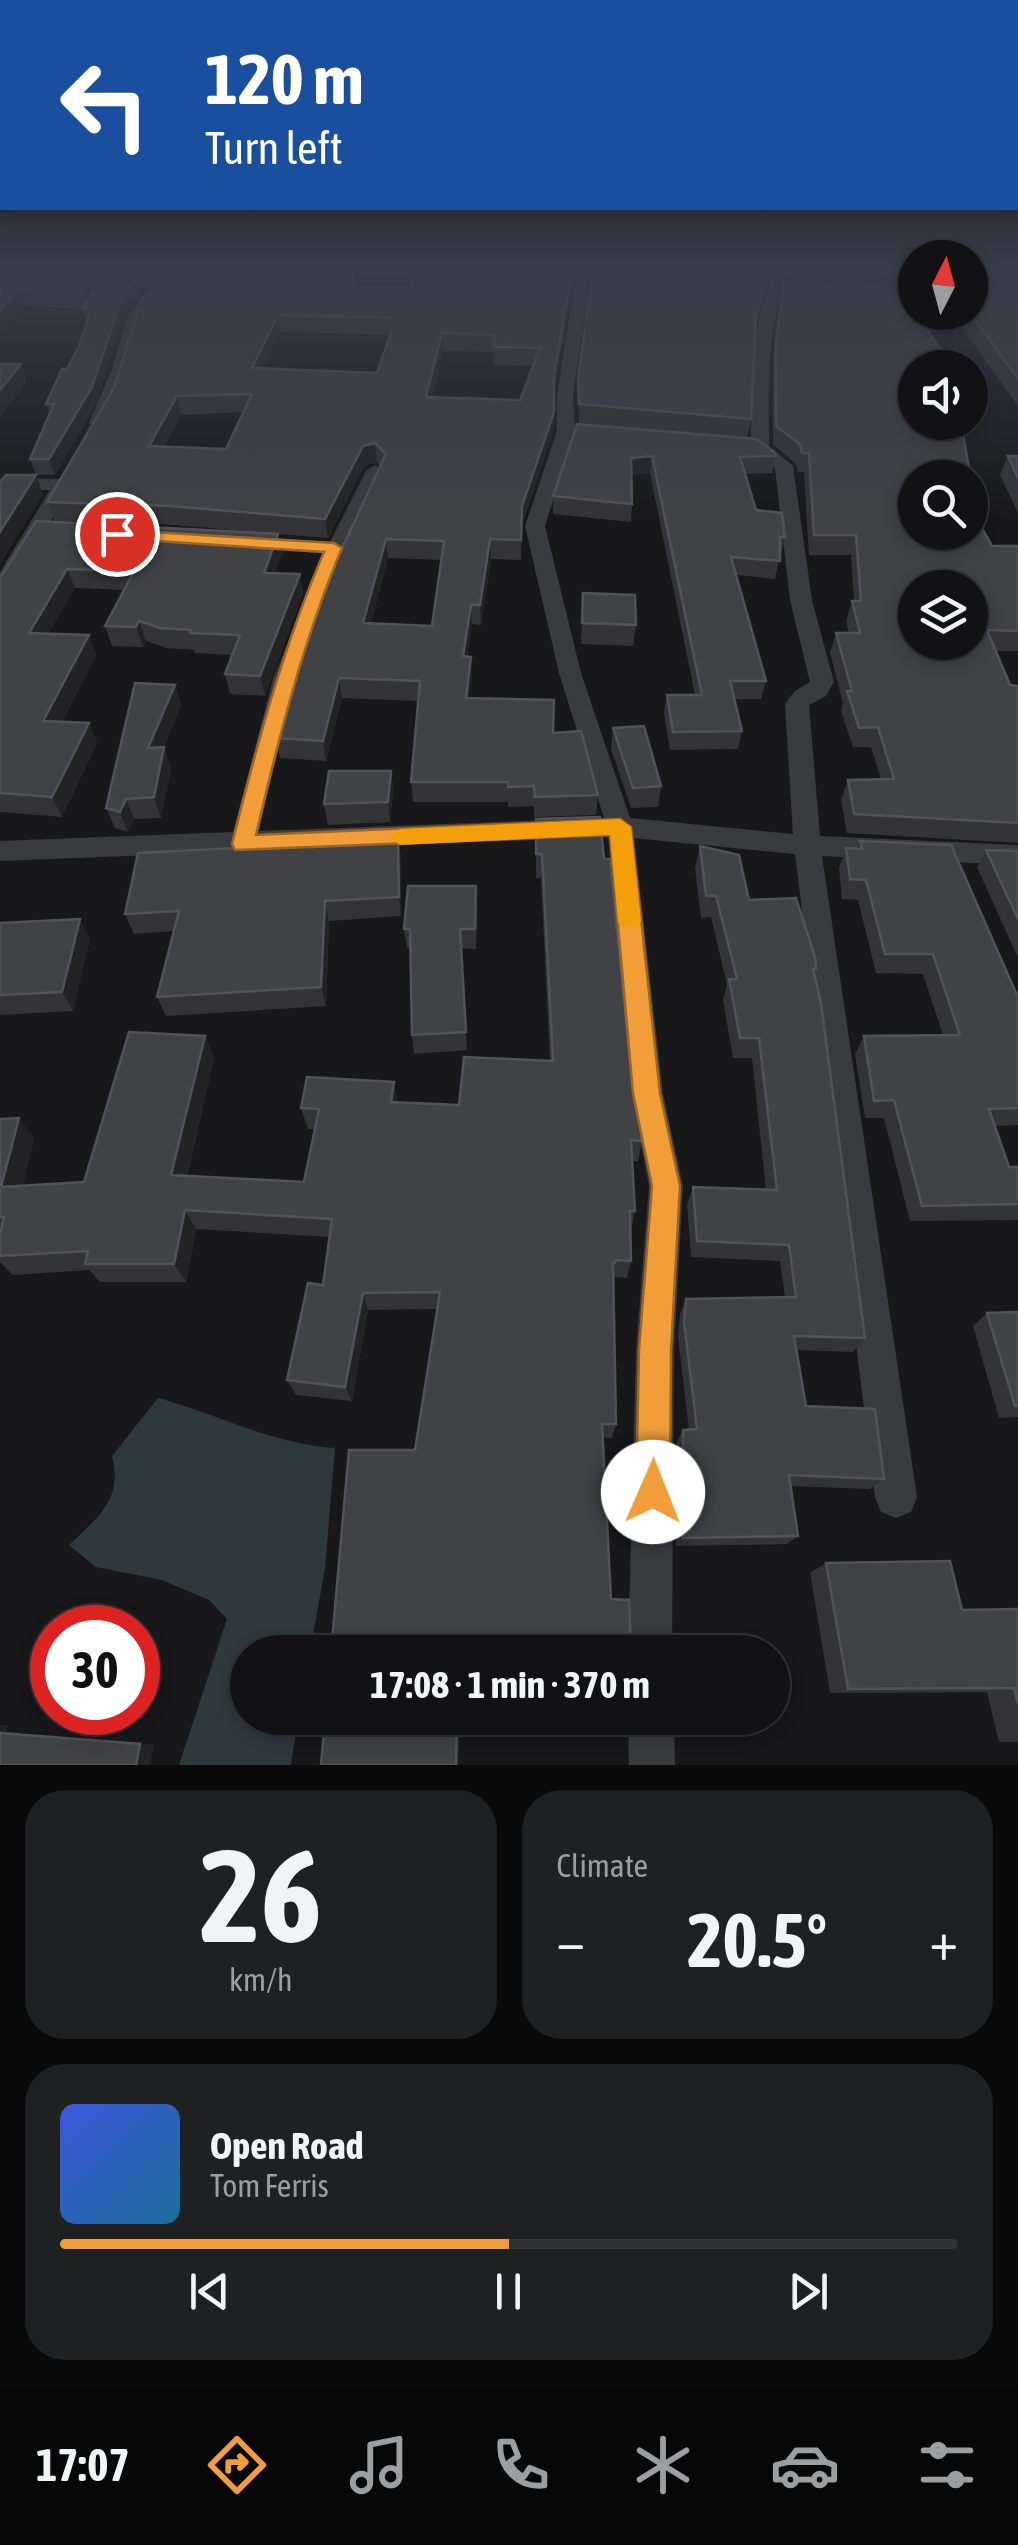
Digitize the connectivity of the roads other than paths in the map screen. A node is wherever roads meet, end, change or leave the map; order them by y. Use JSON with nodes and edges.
{"nodes":[{"id":1,"x":124,"y":354,"type":"edge"},
{"id":2,"x":571,"y":354,"type":"edge"},
{"id":3,"x":762,"y":354,"type":"edge"},
{"id":4,"x":90,"y":437,"type":"edge"},
{"id":5,"x":375,"y":471,"type":"edge"},
{"id":6,"x":0,"y":484,"type":"edge"},
{"id":7,"x":35,"y":530,"type":"junction"},
{"id":8,"x":66,"y":532,"type":"edge"},
{"id":9,"x":230,"y":540,"type":"edge"},
{"id":10,"x":334,"y":548,"type":"junction"},
{"id":11,"x":0,"y":590,"type":"edge"},
{"id":12,"x":620,"y":827,"type":"junction"},
{"id":13,"x":243,"y":844,"type":"junction"},
{"id":14,"x":807,"y":844,"type":"junction"},
{"id":15,"x":0,"y":851,"type":"edge"},
{"id":16,"x":1018,"y":855,"type":"edge"},
{"id":17,"x":896,"y":1497,"type":"dead end"},
{"id":18,"x":650,"y":1635,"type":"edge"},
{"id":19,"x":651,"y":1735,"type":"edge"},
{"id":20,"x":652,"y":1765,"type":"edge"}],
"edges":[{"from":1,"to":4,"type":"street"},
{"from":2,"to":12,"type":"street"},
{"from":3,"to":14,"type":"street"},
{"from":5,"to":10,"type":"street"},
{"from":6,"to":7,"type":"street"},
{"from":7,"to":8,"type":"street"},
{"from":7,"to":11,"type":"street"},
{"from":9,"to":10,"type":"street"},
{"from":10,"to":13,"type":"street"},
{"from":12,"to":13,"type":"street"},
{"from":12,"to":14,"type":"street"},
{"from":12,"to":18,"type":"street"},
{"from":13,"to":15,"type":"street"},
{"from":14,"to":16,"type":"street"},
{"from":14,"to":17,"type":"street"},
{"from":19,"to":20,"type":"street"}]}
